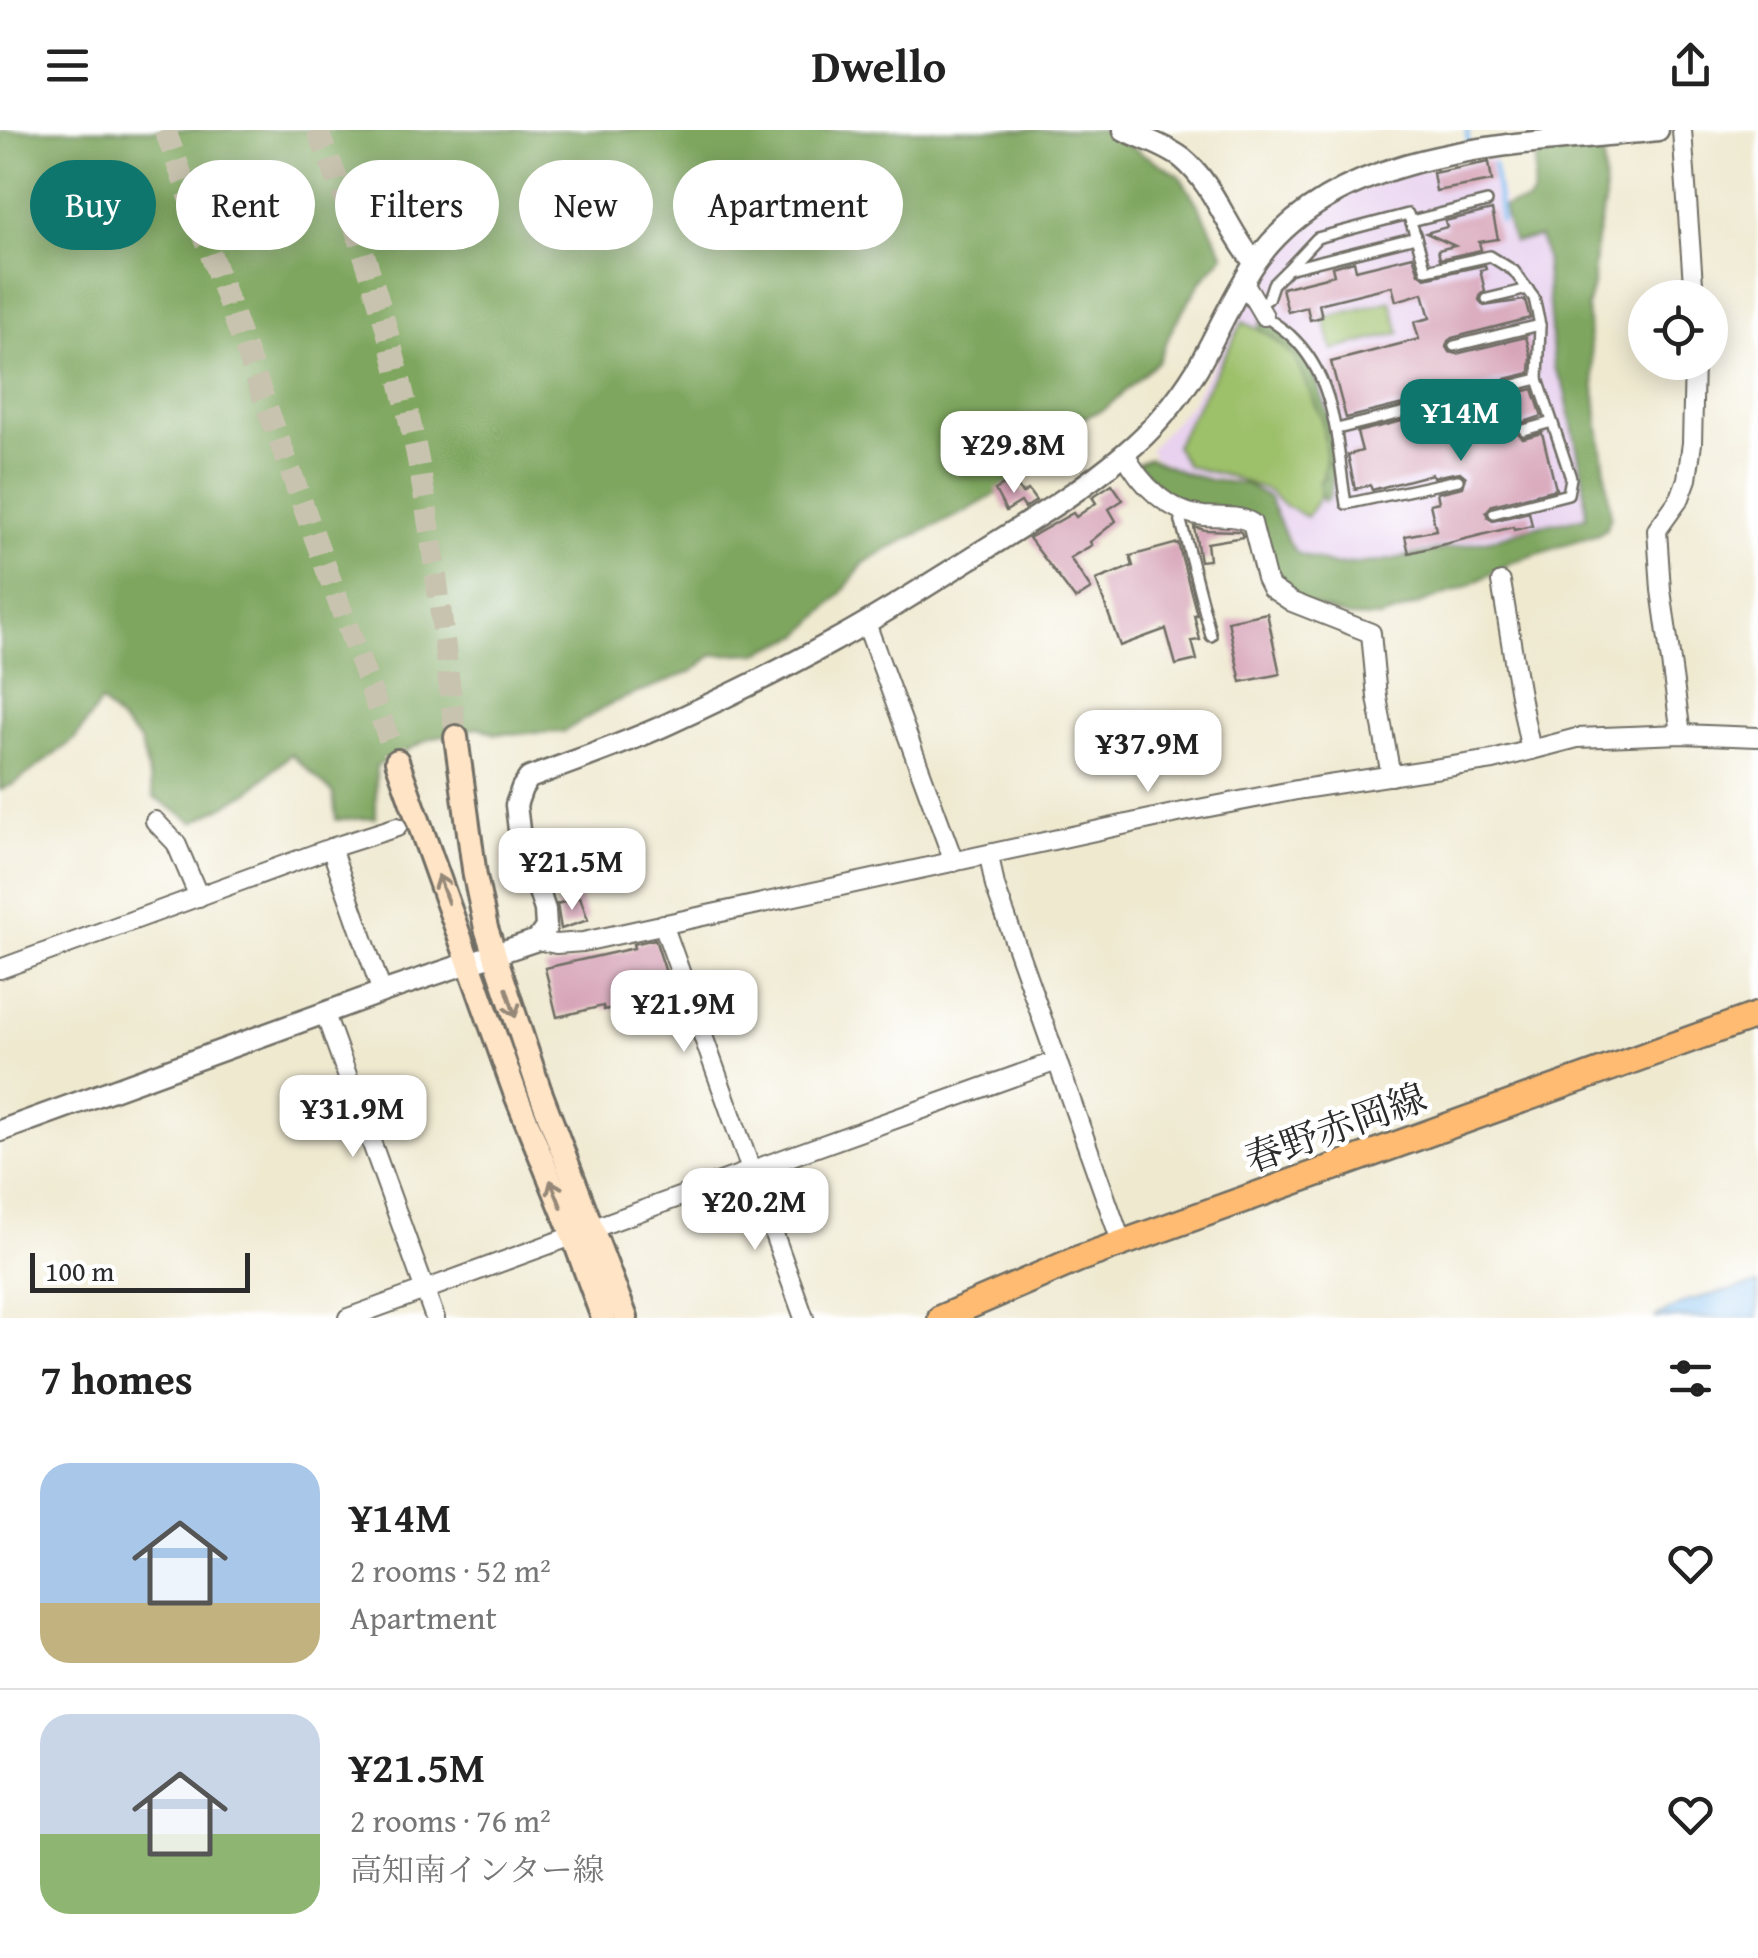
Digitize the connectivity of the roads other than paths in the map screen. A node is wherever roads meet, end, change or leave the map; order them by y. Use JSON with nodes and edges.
{"nodes":[{"id":1,"x":1124,"y":130,"type":"edge"},
{"id":2,"x":1658,"y":130,"type":"edge"},
{"id":3,"x":1682,"y":130,"type":"edge"},
{"id":4,"x":1487,"y":202,"type":"dead end"},
{"id":5,"x":1411,"y":221,"type":"junction"},
{"id":6,"x":1416,"y":238,"type":"junction"},
{"id":7,"x":1256,"y":262,"type":"junction"},
{"id":8,"x":1288,"y":269,"type":"junction"},
{"id":9,"x":1693,"y":280,"type":"edge"},
{"id":10,"x":1244,"y":282,"type":"junction"},
{"id":11,"x":1528,"y":289,"type":"junction"},
{"id":12,"x":1487,"y":299,"type":"dead end"},
{"id":13,"x":1261,"y":311,"type":"junction"},
{"id":14,"x":1540,"y":325,"type":"junction"},
{"id":15,"x":1454,"y":346,"type":"dead end"},
{"id":16,"x":1538,"y":379,"type":"junction"},
{"id":17,"x":1694,"y":380,"type":"edge"},
{"id":18,"x":1552,"y":422,"type":"junction"},
{"id":19,"x":1336,"y":429,"type":"junction"},
{"id":20,"x":1524,"y":430,"type":"dead end"},
{"id":21,"x":1125,"y":454,"type":"junction"},
{"id":22,"x":1458,"y":480,"type":"dead end"},
{"id":23,"x":1178,"y":510,"type":"junction"},
{"id":24,"x":1494,"y":514,"type":"dead end"},
{"id":25,"x":1500,"y":582,"type":"dead end"},
{"id":26,"x":866,"y":623,"type":"junction"},
{"id":27,"x":1211,"y":636,"type":"dead end"},
{"id":28,"x":1681,"y":734,"type":"junction"},
{"id":29,"x":456,"y":737,"type":"tunnel mouth"},
{"id":30,"x":1758,"y":737,"type":"edge"},
{"id":31,"x":1530,"y":750,"type":"junction"},
{"id":32,"x":397,"y":761,"type":"tunnel mouth"},
{"id":33,"x":1391,"y":776,"type":"junction"},
{"id":34,"x":156,"y":821,"type":"dead end"},
{"id":35,"x":397,"y":828,"type":"dead end"},
{"id":36,"x":330,"y":848,"type":"junction"},
{"id":37,"x":990,"y":855,"type":"junction"},
{"id":38,"x":954,"y":862,"type":"junction"},
{"id":39,"x":199,"y":896,"type":"junction"},
{"id":40,"x":663,"y":924,"type":"junction"},
{"id":41,"x":537,"y":940,"type":"junction"},
{"id":42,"x":495,"y":954,"type":"junction"},
{"id":43,"x":470,"y":963,"type":"junction"},
{"id":44,"x":0,"y":969,"type":"edge"},
{"id":45,"x":382,"y":992,"type":"junction"},
{"id":46,"x":326,"y":1014,"type":"junction"},
{"id":47,"x":1758,"y":1015,"type":"edge"},
{"id":48,"x":1058,"y":1061,"type":"junction"},
{"id":49,"x":0,"y":1131,"type":"edge"},
{"id":50,"x":750,"y":1170,"type":"junction"},
{"id":51,"x":583,"y":1232,"type":"junction"},
{"id":52,"x":1122,"y":1244,"type":"junction"},
{"id":53,"x":425,"y":1290,"type":"junction"},
{"id":54,"x":348,"y":1318,"type":"edge"},
{"id":55,"x":435,"y":1318,"type":"edge"},
{"id":56,"x":603,"y":1318,"type":"edge"},
{"id":57,"x":626,"y":1318,"type":"edge"},
{"id":58,"x":804,"y":1318,"type":"edge"},
{"id":59,"x":941,"y":1318,"type":"edge"}],
"edges":[{"from":1,"to":7,"type":"street"},
{"from":2,"to":7,"type":"street"},
{"from":3,"to":9,"type":"street"},
{"from":4,"to":5,"type":"lane"},
{"from":5,"to":6,"type":"lane"},
{"from":5,"to":8,"type":"lane"},
{"from":6,"to":8,"type":"lane"},
{"from":6,"to":11,"type":"lane"},
{"from":7,"to":10,"type":"street"},
{"from":8,"to":13,"type":"lane"},
{"from":10,"to":13,"type":"street"},
{"from":10,"to":21,"type":"street"},
{"from":11,"to":12,"type":"lane"},
{"from":11,"to":14,"type":"lane"},
{"from":13,"to":19,"type":"lane"},
{"from":14,"to":15,"type":"lane"},
{"from":14,"to":16,"type":"lane"},
{"from":16,"to":18,"type":"lane"},
{"from":16,"to":19,"type":"lane"},
{"from":17,"to":28,"type":"street"},
{"from":18,"to":20,"type":"lane"},
{"from":18,"to":24,"type":"lane"},
{"from":19,"to":22,"type":"lane"},
{"from":21,"to":23,"type":"street"},
{"from":21,"to":26,"type":"street"},
{"from":23,"to":27,"type":"lane"},
{"from":23,"to":33,"type":"street"},
{"from":25,"to":31,"type":"street"},
{"from":26,"to":38,"type":"street"},
{"from":26,"to":41,"type":"street"},
{"from":28,"to":30,"type":"street"},
{"from":28,"to":31,"type":"street"},
{"from":29,"to":42,"type":"main road"},
{"from":31,"to":33,"type":"street"},
{"from":43,"to":32,"type":"main road","one_way":true},
{"from":33,"to":37,"type":"street"},
{"from":34,"to":39,"type":"street"},
{"from":35,"to":36,"type":"street"},
{"from":36,"to":39,"type":"street"},
{"from":36,"to":45,"type":"street"},
{"from":37,"to":38,"type":"street"},
{"from":37,"to":48,"type":"street"},
{"from":38,"to":40,"type":"street"},
{"from":39,"to":44,"type":"street"},
{"from":40,"to":41,"type":"street"},
{"from":40,"to":50,"type":"street"},
{"from":41,"to":42,"type":"street"},
{"from":42,"to":43,"type":"street"},
{"from":42,"to":51,"type":"main road","one_way":true},
{"from":43,"to":45,"type":"street"},
{"from":51,"to":43,"type":"main road","one_way":true},
{"from":45,"to":46,"type":"street"},
{"from":46,"to":49,"type":"street"},
{"from":46,"to":53,"type":"street"},
{"from":47,"to":52,"type":"main road","name":"春野赤岡線"},
{"from":48,"to":50,"type":"street"},
{"from":48,"to":52,"type":"street"},
{"from":50,"to":51,"type":"street"},
{"from":50,"to":58,"type":"street"},
{"from":51,"to":53,"type":"street"},
{"from":51,"to":56,"type":"main road"},
{"from":51,"to":57,"type":"main road"},
{"from":52,"to":59,"type":"main road","name":"春野赤岡線"},
{"from":53,"to":54,"type":"street"},
{"from":53,"to":55,"type":"street"}]}
